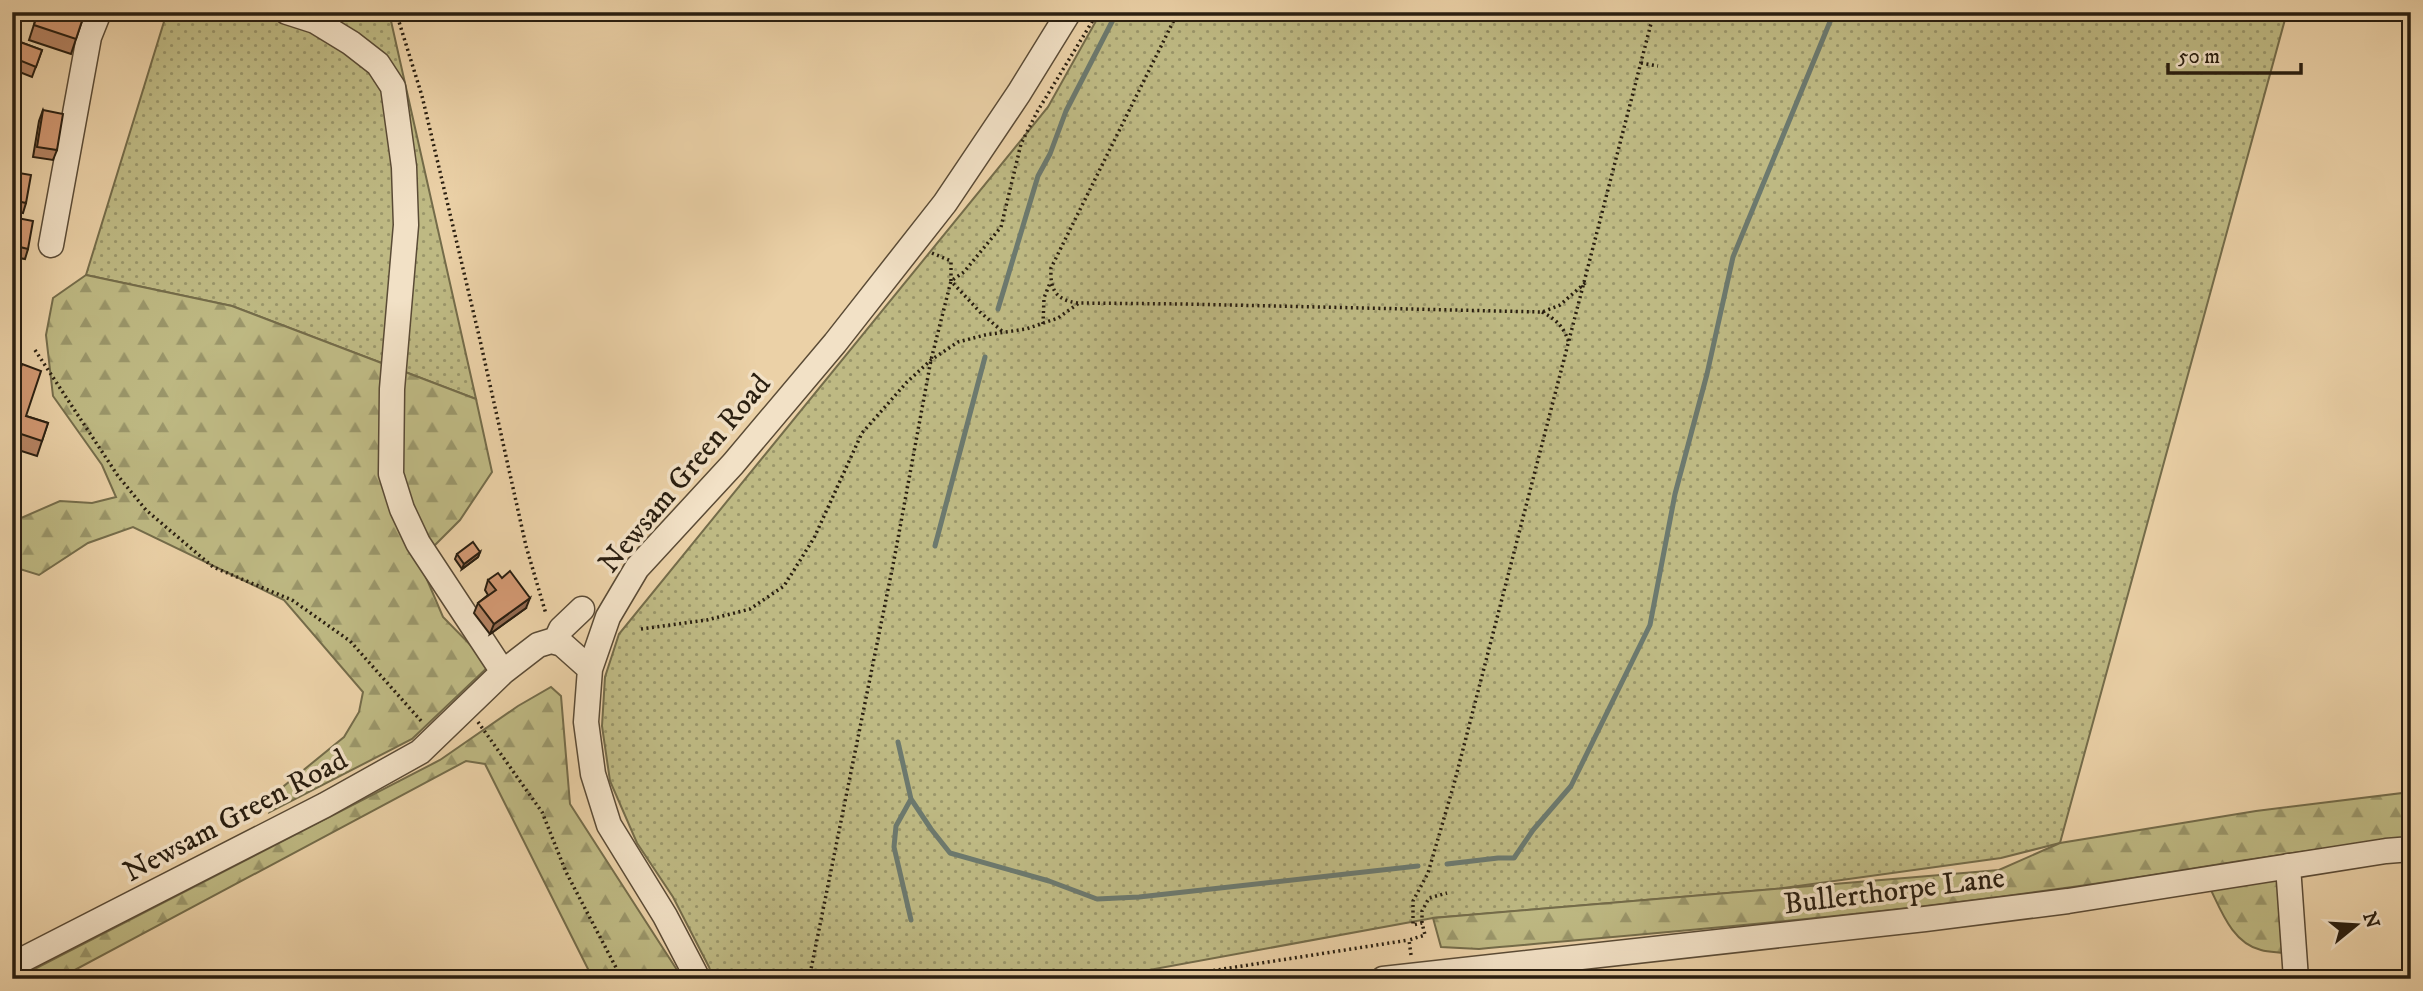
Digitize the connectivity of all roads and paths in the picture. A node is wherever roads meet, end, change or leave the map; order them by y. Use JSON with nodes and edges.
{"nodes":[{"id":1,"x":99,"y":12,"type":"edge"},
{"id":2,"x":287,"y":12,"type":"edge"},
{"id":3,"x":396,"y":12,"type":"edge"},
{"id":4,"x":1069,"y":12,"type":"edge"},
{"id":5,"x":1098,"y":12,"type":"edge"},
{"id":6,"x":1178,"y":12,"type":"edge"},
{"id":7,"x":1654,"y":12,"type":"edge"},
{"id":8,"x":1641,"y":62,"type":"junction"},
{"id":9,"x":1658,"y":66,"type":"dead end"},
{"id":10,"x":51,"y":245,"type":"dead end"},
{"id":11,"x":912,"y":245,"type":"junction"},
{"id":12,"x":951,"y":281,"type":"junction"},
{"id":13,"x":1050,"y":283,"type":"junction"},
{"id":14,"x":1585,"y":283,"type":"junction"},
{"id":15,"x":1079,"y":303,"type":"junction"},
{"id":16,"x":1542,"y":312,"type":"junction"},
{"id":17,"x":1043,"y":324,"type":"junction"},
{"id":18,"x":1003,"y":332,"type":"junction"},
{"id":19,"x":1569,"y":345,"type":"junction"},
{"id":20,"x":35,"y":351,"type":"dead end"},
{"id":21,"x":931,"y":360,"type":"junction"},
{"id":22,"x":582,"y":609,"type":"dead end"},
{"id":23,"x":641,"y":629,"type":"dead end"},
{"id":24,"x":555,"y":642,"type":"junction"},
{"id":25,"x":590,"y":669,"type":"junction"},
{"id":26,"x":503,"y":672,"type":"junction"},
{"id":27,"x":467,"y":707,"type":"junction"},
{"id":28,"x":436,"y":737,"type":"junction"},
{"id":29,"x":2411,"y":849,"type":"edge"},
{"id":30,"x":2288,"y":866,"type":"junction"},
{"id":31,"x":1447,"y":893,"type":"dead end"},
{"id":32,"x":1422,"y":923,"type":"junction"},
{"id":33,"x":1409,"y":940,"type":"junction"},
{"id":34,"x":12,"y":965,"type":"edge"},
{"id":35,"x":1403,"y":977,"type":"edge"},
{"id":36,"x":622,"y":979,"type":"edge"},
{"id":37,"x":698,"y":979,"type":"edge"},
{"id":38,"x":809,"y":979,"type":"edge"},
{"id":39,"x":1159,"y":979,"type":"edge"},
{"id":40,"x":2297,"y":979,"type":"edge"}],
"edges":[{"from":1,"to":10,"type":"street"},
{"from":2,"to":26,"type":"street"},
{"from":3,"to":24,"type":"path"},
{"from":4,"to":11,"type":"street","name":"Newsam Green Road"},
{"from":5,"to":12,"type":"path"},
{"from":6,"to":13,"type":"path"},
{"from":7,"to":8,"type":"path"},
{"from":8,"to":9,"type":"path"},
{"from":8,"to":14,"type":"path"},
{"from":11,"to":12,"type":"path"},
{"from":11,"to":25,"type":"street","name":"Newsam Green Road"},
{"from":12,"to":18,"type":"path"},
{"from":12,"to":21,"type":"path"},
{"from":13,"to":15,"type":"path"},
{"from":13,"to":17,"type":"path"},
{"from":14,"to":16,"type":"path"},
{"from":14,"to":19,"type":"path"},
{"from":15,"to":16,"type":"path"},
{"from":15,"to":17,"type":"path"},
{"from":16,"to":19,"type":"path"},
{"from":17,"to":18,"type":"path"},
{"from":18,"to":21,"type":"path"},
{"from":19,"to":32,"type":"path"},
{"from":20,"to":28,"type":"path"},
{"from":21,"to":23,"type":"path"},
{"from":21,"to":38,"type":"path"},
{"from":22,"to":24,"type":"street"},
{"from":24,"to":25,"type":"street"},
{"from":24,"to":26,"type":"street","name":"Newsam Green Road"},
{"from":25,"to":37,"type":"street","name":"Newsam Green Road"},
{"from":26,"to":27,"type":"street","name":"Newsam Green Road"},
{"from":27,"to":28,"type":"street","name":"Newsam Green Road"},
{"from":27,"to":36,"type":"path"},
{"from":28,"to":34,"type":"street","name":"Newsam Green Road"},
{"from":29,"to":30,"type":"street","name":"Bullerthorpe Lane"},
{"from":30,"to":35,"type":"street","name":"Bullerthorpe Lane"},
{"from":30,"to":40,"type":"street"},
{"from":31,"to":32,"type":"path"},
{"from":32,"to":33,"type":"path"},
{"from":33,"to":35,"type":"path"},
{"from":33,"to":39,"type":"path"}]}
